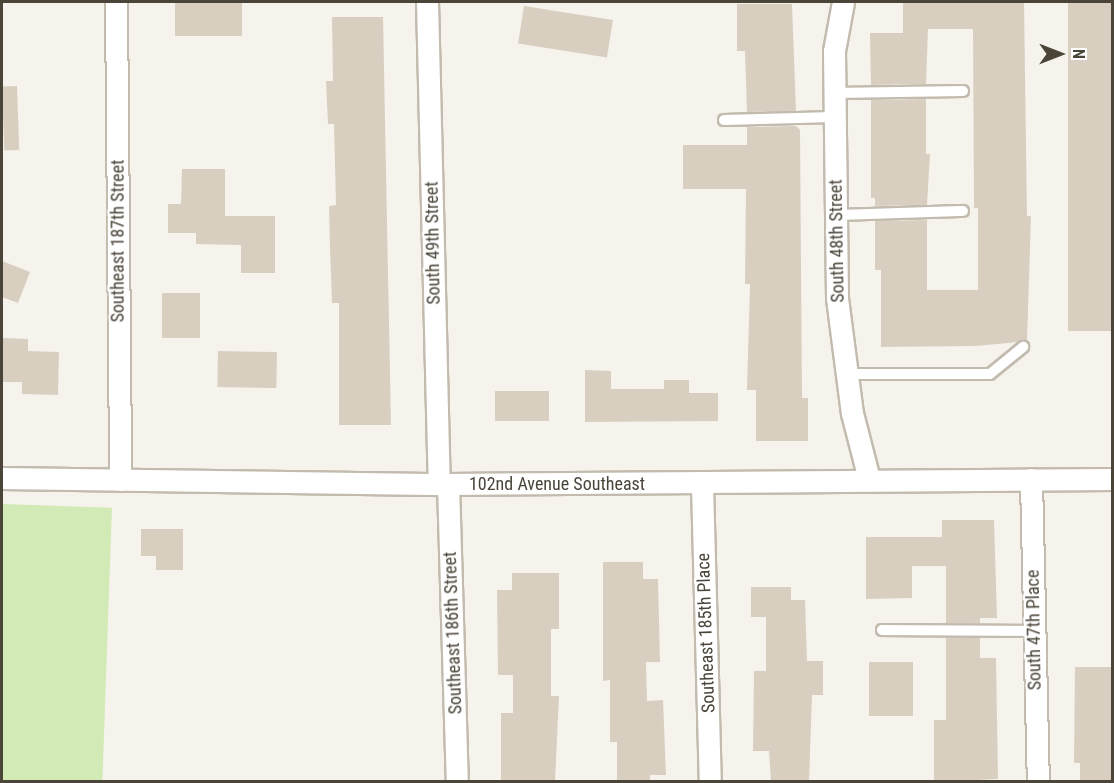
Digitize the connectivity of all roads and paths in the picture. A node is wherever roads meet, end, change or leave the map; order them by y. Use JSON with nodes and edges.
{"nodes":[{"id":1,"x":116,"y":2,"type":"edge"},
{"id":2,"x":427,"y":2,"type":"edge"},
{"id":3,"x":843,"y":2,"type":"edge"},
{"id":4,"x":963,"y":92,"type":"dead end"},
{"id":5,"x":834,"y":93,"type":"junction"},
{"id":6,"x":834,"y":117,"type":"junction"},
{"id":7,"x":724,"y":120,"type":"dead end"},
{"id":8,"x":963,"y":211,"type":"dead end"},
{"id":9,"x":836,"y":215,"type":"junction"},
{"id":10,"x":1023,"y":347,"type":"dead end"},
{"id":11,"x":846,"y":374,"type":"junction"},
{"id":12,"x":2,"y":478,"type":"edge"},
{"id":13,"x":868,"y":479,"type":"junction"},
{"id":14,"x":1031,"y":479,"type":"junction"},
{"id":15,"x":1113,"y":479,"type":"edge"},
{"id":16,"x":120,"y":480,"type":"junction"},
{"id":17,"x":444,"y":484,"type":"junction"},
{"id":18,"x":702,"y":484,"type":"junction"},
{"id":19,"x":882,"y":630,"type":"dead end"},
{"id":20,"x":1034,"y":631,"type":"junction"},
{"id":21,"x":457,"y":782,"type":"edge"},
{"id":22,"x":710,"y":782,"type":"edge"},
{"id":23,"x":1038,"y":782,"type":"edge"}],
"edges":[{"from":1,"to":16,"type":"street","name":"Southeast 187th Street"},
{"from":2,"to":17,"type":"street","name":"South 49th Street"},
{"from":3,"to":5,"type":"street","name":"South 48th Street"},
{"from":4,"to":5,"type":"lane"},
{"from":5,"to":6,"type":"street","name":"South 48th Street"},
{"from":6,"to":7,"type":"lane"},
{"from":6,"to":9,"type":"street","name":"South 48th Street"},
{"from":8,"to":9,"type":"lane"},
{"from":9,"to":11,"type":"street","name":"South 48th Street"},
{"from":10,"to":11,"type":"lane"},
{"from":11,"to":13,"type":"street","name":"South 48th Street"},
{"from":12,"to":16,"type":"street","name":"102nd Avenue Southeast"},
{"from":13,"to":14,"type":"street","name":"102nd Avenue Southeast"},
{"from":13,"to":18,"type":"street","name":"102nd Avenue Southeast"},
{"from":14,"to":15,"type":"street","name":"102nd Avenue Southeast"},
{"from":14,"to":20,"type":"street","name":"South 47th Place"},
{"from":16,"to":17,"type":"street","name":"102nd Avenue Southeast"},
{"from":17,"to":18,"type":"street","name":"102nd Avenue Southeast"},
{"from":17,"to":21,"type":"street","name":"Southeast 186th Street"},
{"from":18,"to":22,"type":"street","name":"Southeast 185th Place"},
{"from":19,"to":20,"type":"lane"},
{"from":20,"to":23,"type":"street","name":"South 47th Place"}]}
